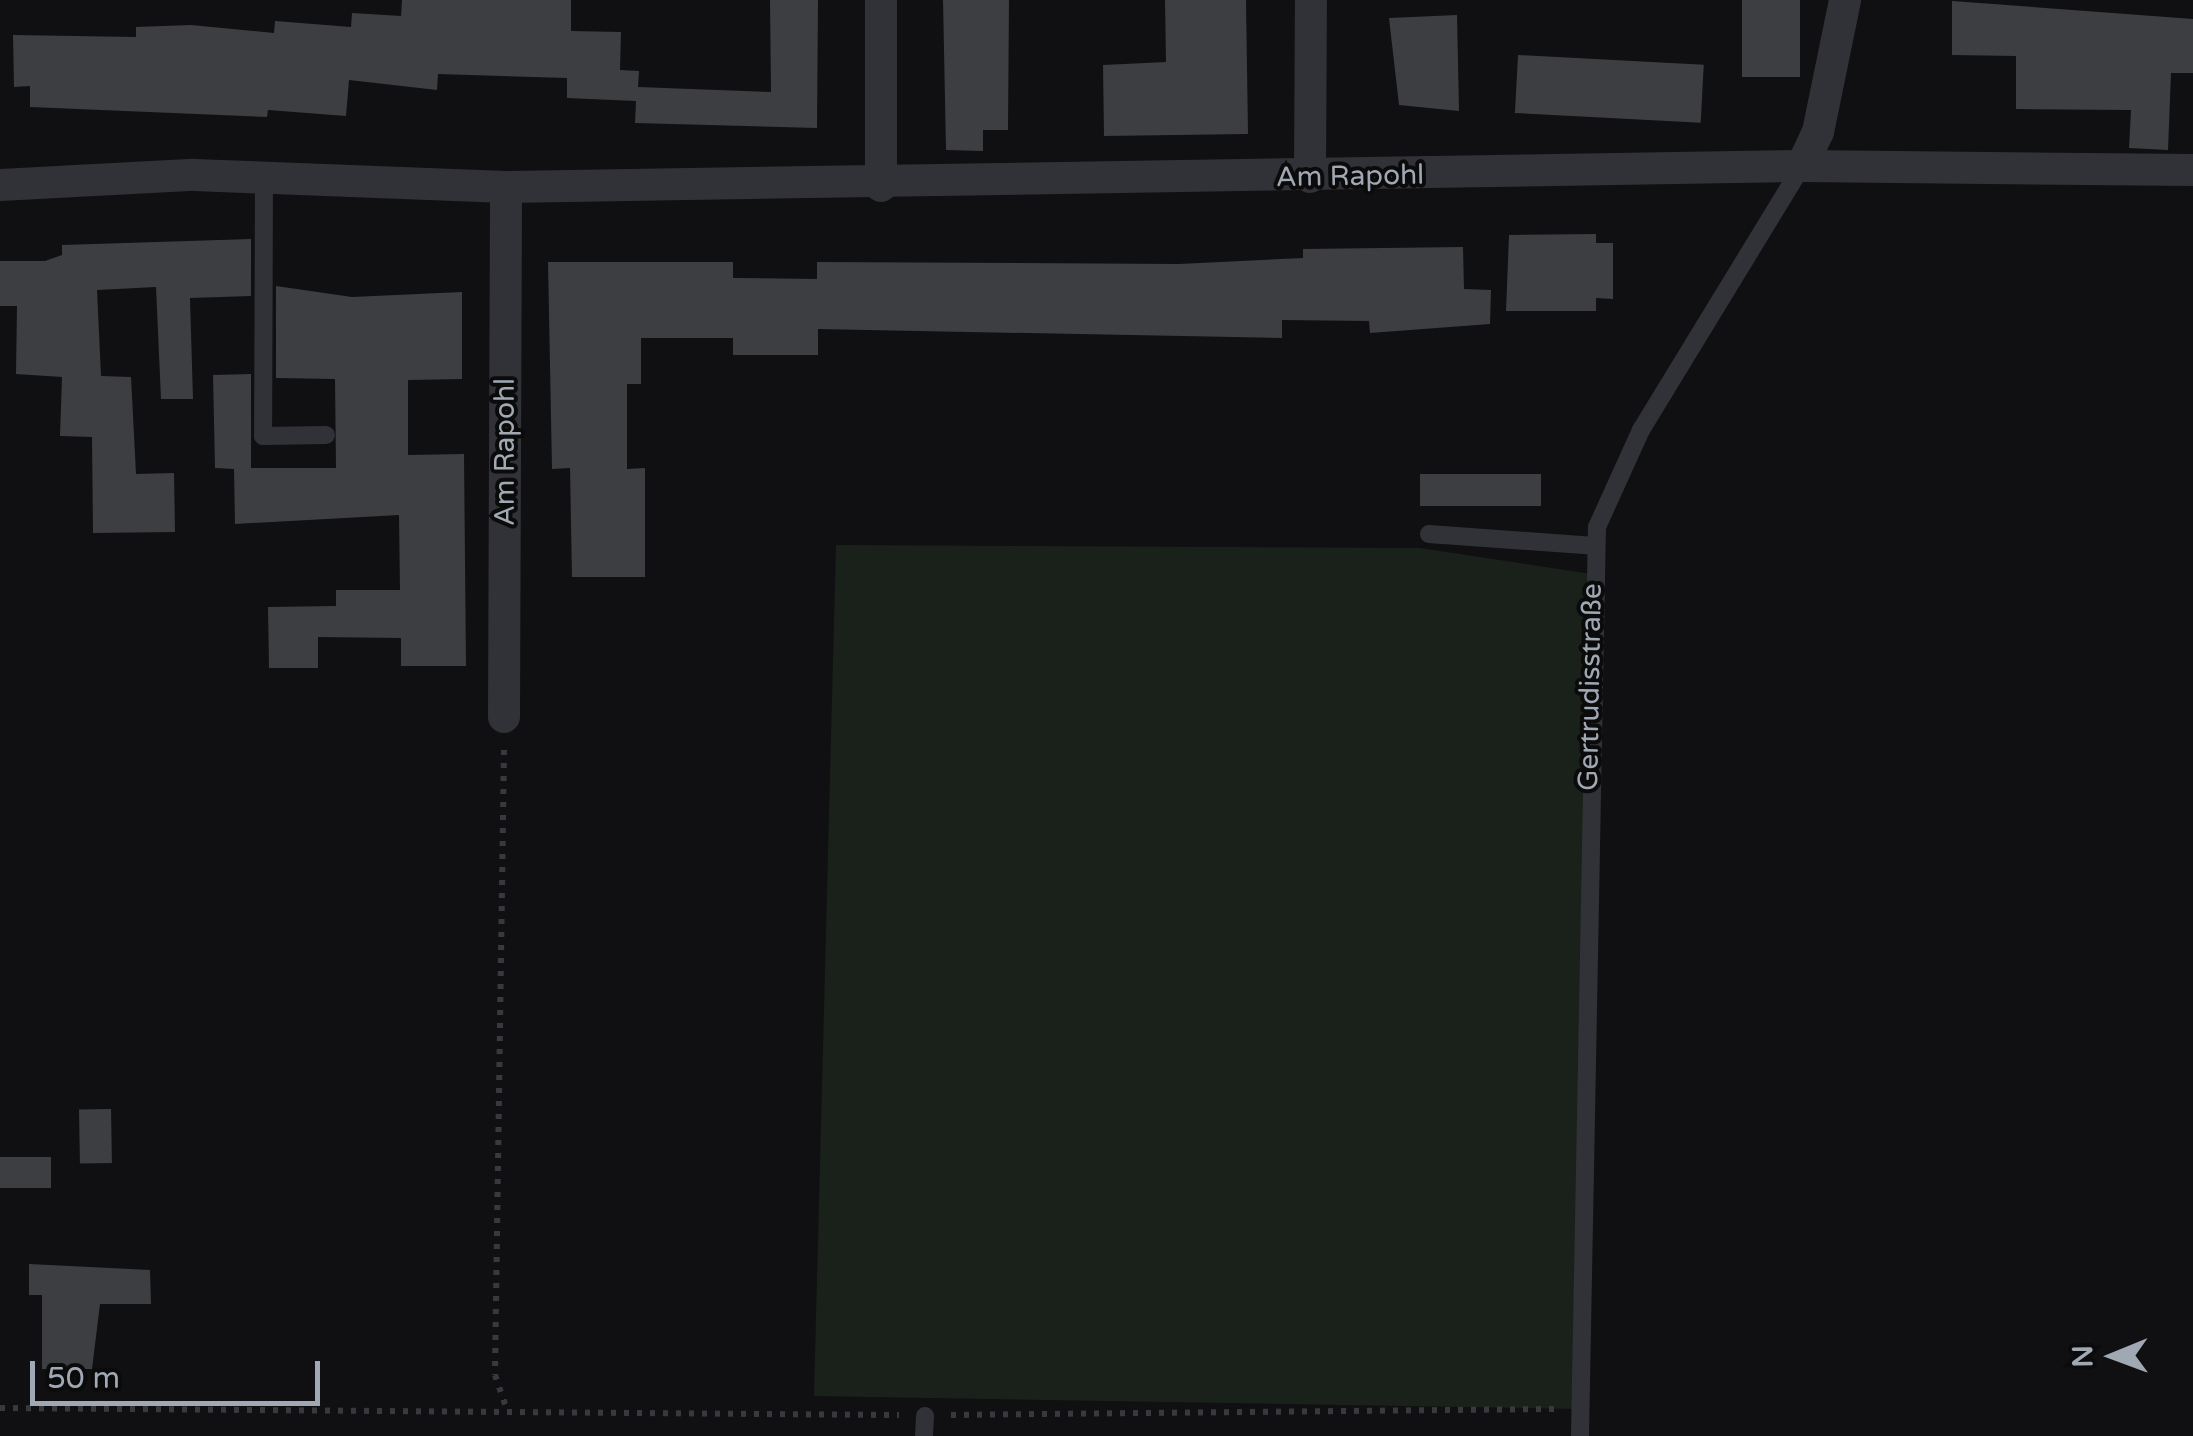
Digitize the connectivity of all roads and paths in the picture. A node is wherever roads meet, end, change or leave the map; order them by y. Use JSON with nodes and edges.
{"nodes":[{"id":1,"x":881,"y":0,"type":"edge"},
{"id":2,"x":1311,"y":0,"type":"edge"},
{"id":3,"x":1845,"y":0,"type":"edge"},
{"id":4,"x":1802,"y":166,"type":"junction"},
{"id":5,"x":2193,"y":170,"type":"edge"},
{"id":6,"x":1310,"y":177,"type":"junction"},
{"id":7,"x":264,"y":178,"type":"junction"},
{"id":8,"x":0,"y":186,"type":"edge"},
{"id":9,"x":881,"y":186,"type":"junction"},
{"id":10,"x":506,"y":187,"type":"junction"},
{"id":11,"x":326,"y":435,"type":"dead end"},
{"id":12,"x":1429,"y":534,"type":"dead end"},
{"id":13,"x":1595,"y":546,"type":"junction"},
{"id":14,"x":504,"y":717,"type":"joint"},
{"id":15,"x":506,"y":1407,"type":"junction"},
{"id":16,"x":0,"y":1408,"type":"edge"},
{"id":17,"x":1580,"y":1409,"type":"junction"},
{"id":18,"x":925,"y":1416,"type":"junction"},
{"id":19,"x":924,"y":1436,"type":"edge"},
{"id":20,"x":1580,"y":1436,"type":"edge"}],
"edges":[{"from":1,"to":9,"type":"street"},
{"from":2,"to":6,"type":"street"},
{"from":3,"to":4,"type":"street","name":"Gertrudisstraße"},
{"from":4,"to":5,"type":"street","name":"Am Rapohl"},
{"from":4,"to":6,"type":"street","name":"Am Rapohl"},
{"from":4,"to":13,"type":"lane","name":"Gertrudisstraße"},
{"from":6,"to":9,"type":"street","name":"Am Rapohl"},
{"from":7,"to":8,"type":"street","name":"Am Rapohl"},
{"from":7,"to":10,"type":"street","name":"Am Rapohl"},
{"from":7,"to":11,"type":"lane"},
{"from":9,"to":10,"type":"street","name":"Am Rapohl"},
{"from":10,"to":14,"type":"street","name":"Am Rapohl"},
{"from":12,"to":13,"type":"lane"},
{"from":13,"to":17,"type":"lane","name":"Gertrudisstraße"},
{"from":14,"to":15,"type":"path"},
{"from":15,"to":16,"type":"path"},
{"from":15,"to":18,"type":"path"},
{"from":17,"to":18,"type":"path"},
{"from":17,"to":20,"type":"lane","name":"Gertrudisstraße"},
{"from":18,"to":19,"type":"lane"}]}
